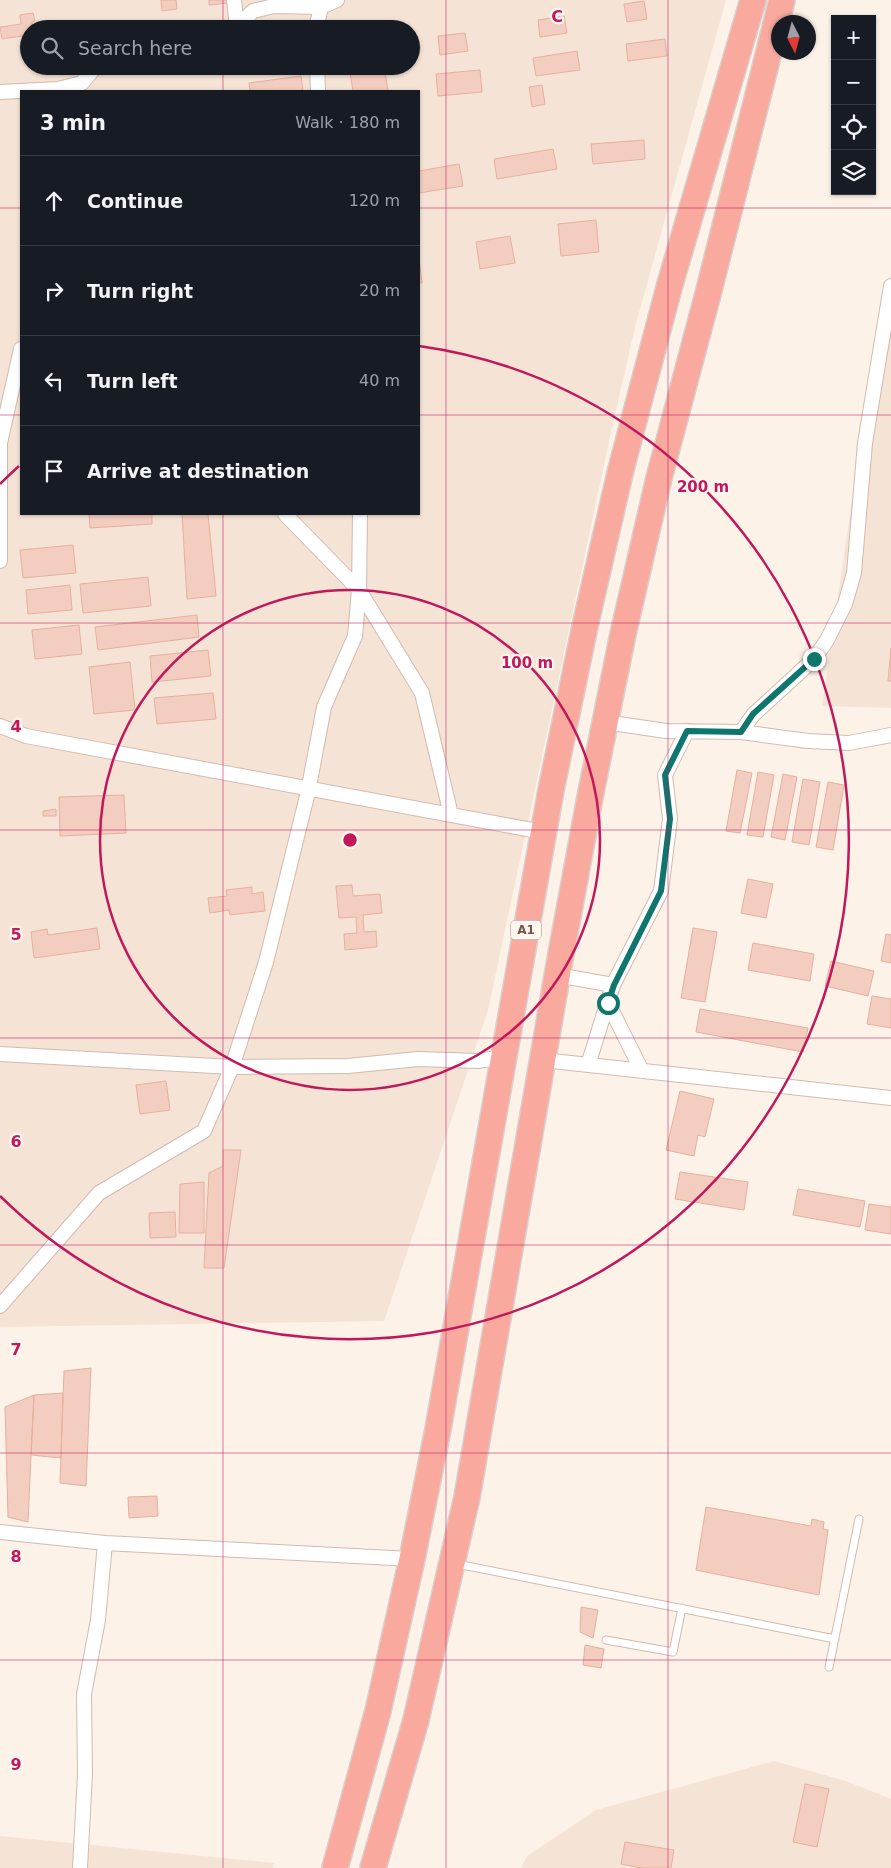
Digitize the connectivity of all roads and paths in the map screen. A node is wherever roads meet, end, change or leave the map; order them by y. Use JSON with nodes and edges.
{"nodes":[{"id":1,"x":234,"y":0,"type":"edge"},
{"id":2,"x":337,"y":0,"type":"edge"},
{"id":3,"x":753,"y":0,"type":"edge"},
{"id":4,"x":782,"y":0,"type":"edge"},
{"id":5,"x":321,"y":7,"type":"junction"},
{"id":6,"x":236,"y":20,"type":"edge"},
{"id":7,"x":244,"y":20,"type":"edge"},
{"id":8,"x":318,"y":20,"type":"edge"},
{"id":9,"x":89,"y":75,"type":"edge"},
{"id":10,"x":317,"y":75,"type":"edge"},
{"id":11,"x":58,"y":90,"type":"edge"},
{"id":12,"x":318,"y":90,"type":"edge"},
{"id":13,"x":20,"y":91,"type":"edge"},
{"id":14,"x":0,"y":92,"type":"edge"},
{"id":15,"x":891,"y":286,"type":"edge"},
{"id":16,"x":888,"y":326,"type":"edge"},
{"id":17,"x":20,"y":354,"type":"edge"},
{"id":18,"x":286,"y":515,"type":"edge"},
{"id":19,"x":360,"y":515,"type":"edge"},
{"id":20,"x":0,"y":553,"type":"edge"},
{"id":21,"x":359,"y":590,"type":"junction"},
{"id":22,"x":605,"y":722,"type":"junction"},
{"id":23,"x":0,"y":726,"type":"edge"},
{"id":24,"x":687,"y":731,"type":"junction"},
{"id":25,"x":741,"y":732,"type":"junction"},
{"id":26,"x":891,"y":735,"type":"edge"},
{"id":27,"x":309,"y":788,"type":"junction"},
{"id":28,"x":451,"y":815,"type":"junction"},
{"id":29,"x":544,"y":832,"type":"junction"},
{"id":30,"x":520,"y":958,"type":"junction"},
{"id":31,"x":558,"y":970,"type":"junction"},
{"id":32,"x":614,"y":985,"type":"junction"},
{"id":33,"x":608,"y":1003,"type":"junction"},
{"id":34,"x":0,"y":1054,"type":"edge"},
{"id":35,"x":504,"y":1057,"type":"junction"},
{"id":36,"x":543,"y":1060,"type":"junction"},
{"id":37,"x":588,"y":1065,"type":"junction"},
{"id":38,"x":232,"y":1067,"type":"junction"},
{"id":39,"x":642,"y":1071,"type":"junction"},
{"id":40,"x":891,"y":1098,"type":"edge"},
{"id":41,"x":0,"y":1306,"type":"edge"},
{"id":42,"x":426,"y":1490,"type":"junction"},
{"id":43,"x":467,"y":1498,"type":"junction"},
{"id":44,"x":859,"y":1519,"type":"dead end"},
{"id":45,"x":0,"y":1532,"type":"edge"},
{"id":46,"x":105,"y":1543,"type":"junction"},
{"id":47,"x":412,"y":1559,"type":"junction"},
{"id":48,"x":452,"y":1563,"type":"junction"},
{"id":49,"x":682,"y":1608,"type":"junction"},
{"id":50,"x":836,"y":1639,"type":"junction"},
{"id":51,"x":606,"y":1640,"type":"dead end"},
{"id":52,"x":829,"y":1667,"type":"dead end"},
{"id":53,"x":80,"y":1868,"type":"edge"},
{"id":54,"x":335,"y":1868,"type":"edge"},
{"id":55,"x":373,"y":1868,"type":"edge"}],
"edges":[{"from":1,"to":6,"type":"street"},
{"from":2,"to":5,"type":"street"},
{"from":3,"to":29,"type":"highway","number":"A1"},
{"from":4,"to":22,"type":"highway"},
{"from":5,"to":7,"type":"street"},
{"from":5,"to":8,"type":"street"},
{"from":9,"to":11,"type":"street"},
{"from":10,"to":12,"type":"street"},
{"from":13,"to":14,"type":"street"},
{"from":15,"to":16,"type":"street"},
{"from":16,"to":25,"type":"street"},
{"from":17,"to":20,"type":"street"},
{"from":18,"to":21,"type":"street"},
{"from":19,"to":21,"type":"street"},
{"from":21,"to":27,"type":"street"},
{"from":21,"to":28,"type":"street"},
{"from":22,"to":24,"type":"street"},
{"from":22,"to":31,"type":"highway"},
{"from":23,"to":27,"type":"street"},
{"from":24,"to":25,"type":"street"},
{"from":24,"to":32,"type":"street"},
{"from":25,"to":26,"type":"street"},
{"from":27,"to":28,"type":"street"},
{"from":27,"to":38,"type":"street"},
{"from":28,"to":29,"type":"street"},
{"from":29,"to":30,"type":"highway","number":"A1"},
{"from":30,"to":31,"type":"highway"},
{"from":30,"to":35,"type":"highway","number":"A1"},
{"from":31,"to":32,"type":"street"},
{"from":31,"to":36,"type":"highway"},
{"from":32,"to":33,"type":"street"},
{"from":33,"to":37,"type":"street"},
{"from":33,"to":39,"type":"street"},
{"from":34,"to":38,"type":"street"},
{"from":35,"to":38,"type":"street"},
{"from":35,"to":42,"type":"highway","number":"A1"},
{"from":36,"to":37,"type":"street"},
{"from":36,"to":43,"type":"highway"},
{"from":37,"to":39,"type":"street"},
{"from":38,"to":41,"type":"street"},
{"from":39,"to":40,"type":"street"},
{"from":42,"to":43,"type":"highway"},
{"from":42,"to":47,"type":"highway","number":"A1"},
{"from":43,"to":48,"type":"highway"},
{"from":44,"to":50,"type":"lane"},
{"from":45,"to":46,"type":"street"},
{"from":46,"to":47,"type":"street"},
{"from":46,"to":53,"type":"street"},
{"from":47,"to":54,"type":"highway","number":"A1"},
{"from":48,"to":49,"type":"lane"},
{"from":48,"to":55,"type":"highway"},
{"from":49,"to":50,"type":"lane"},
{"from":49,"to":51,"type":"lane"},
{"from":50,"to":52,"type":"lane"}]}
